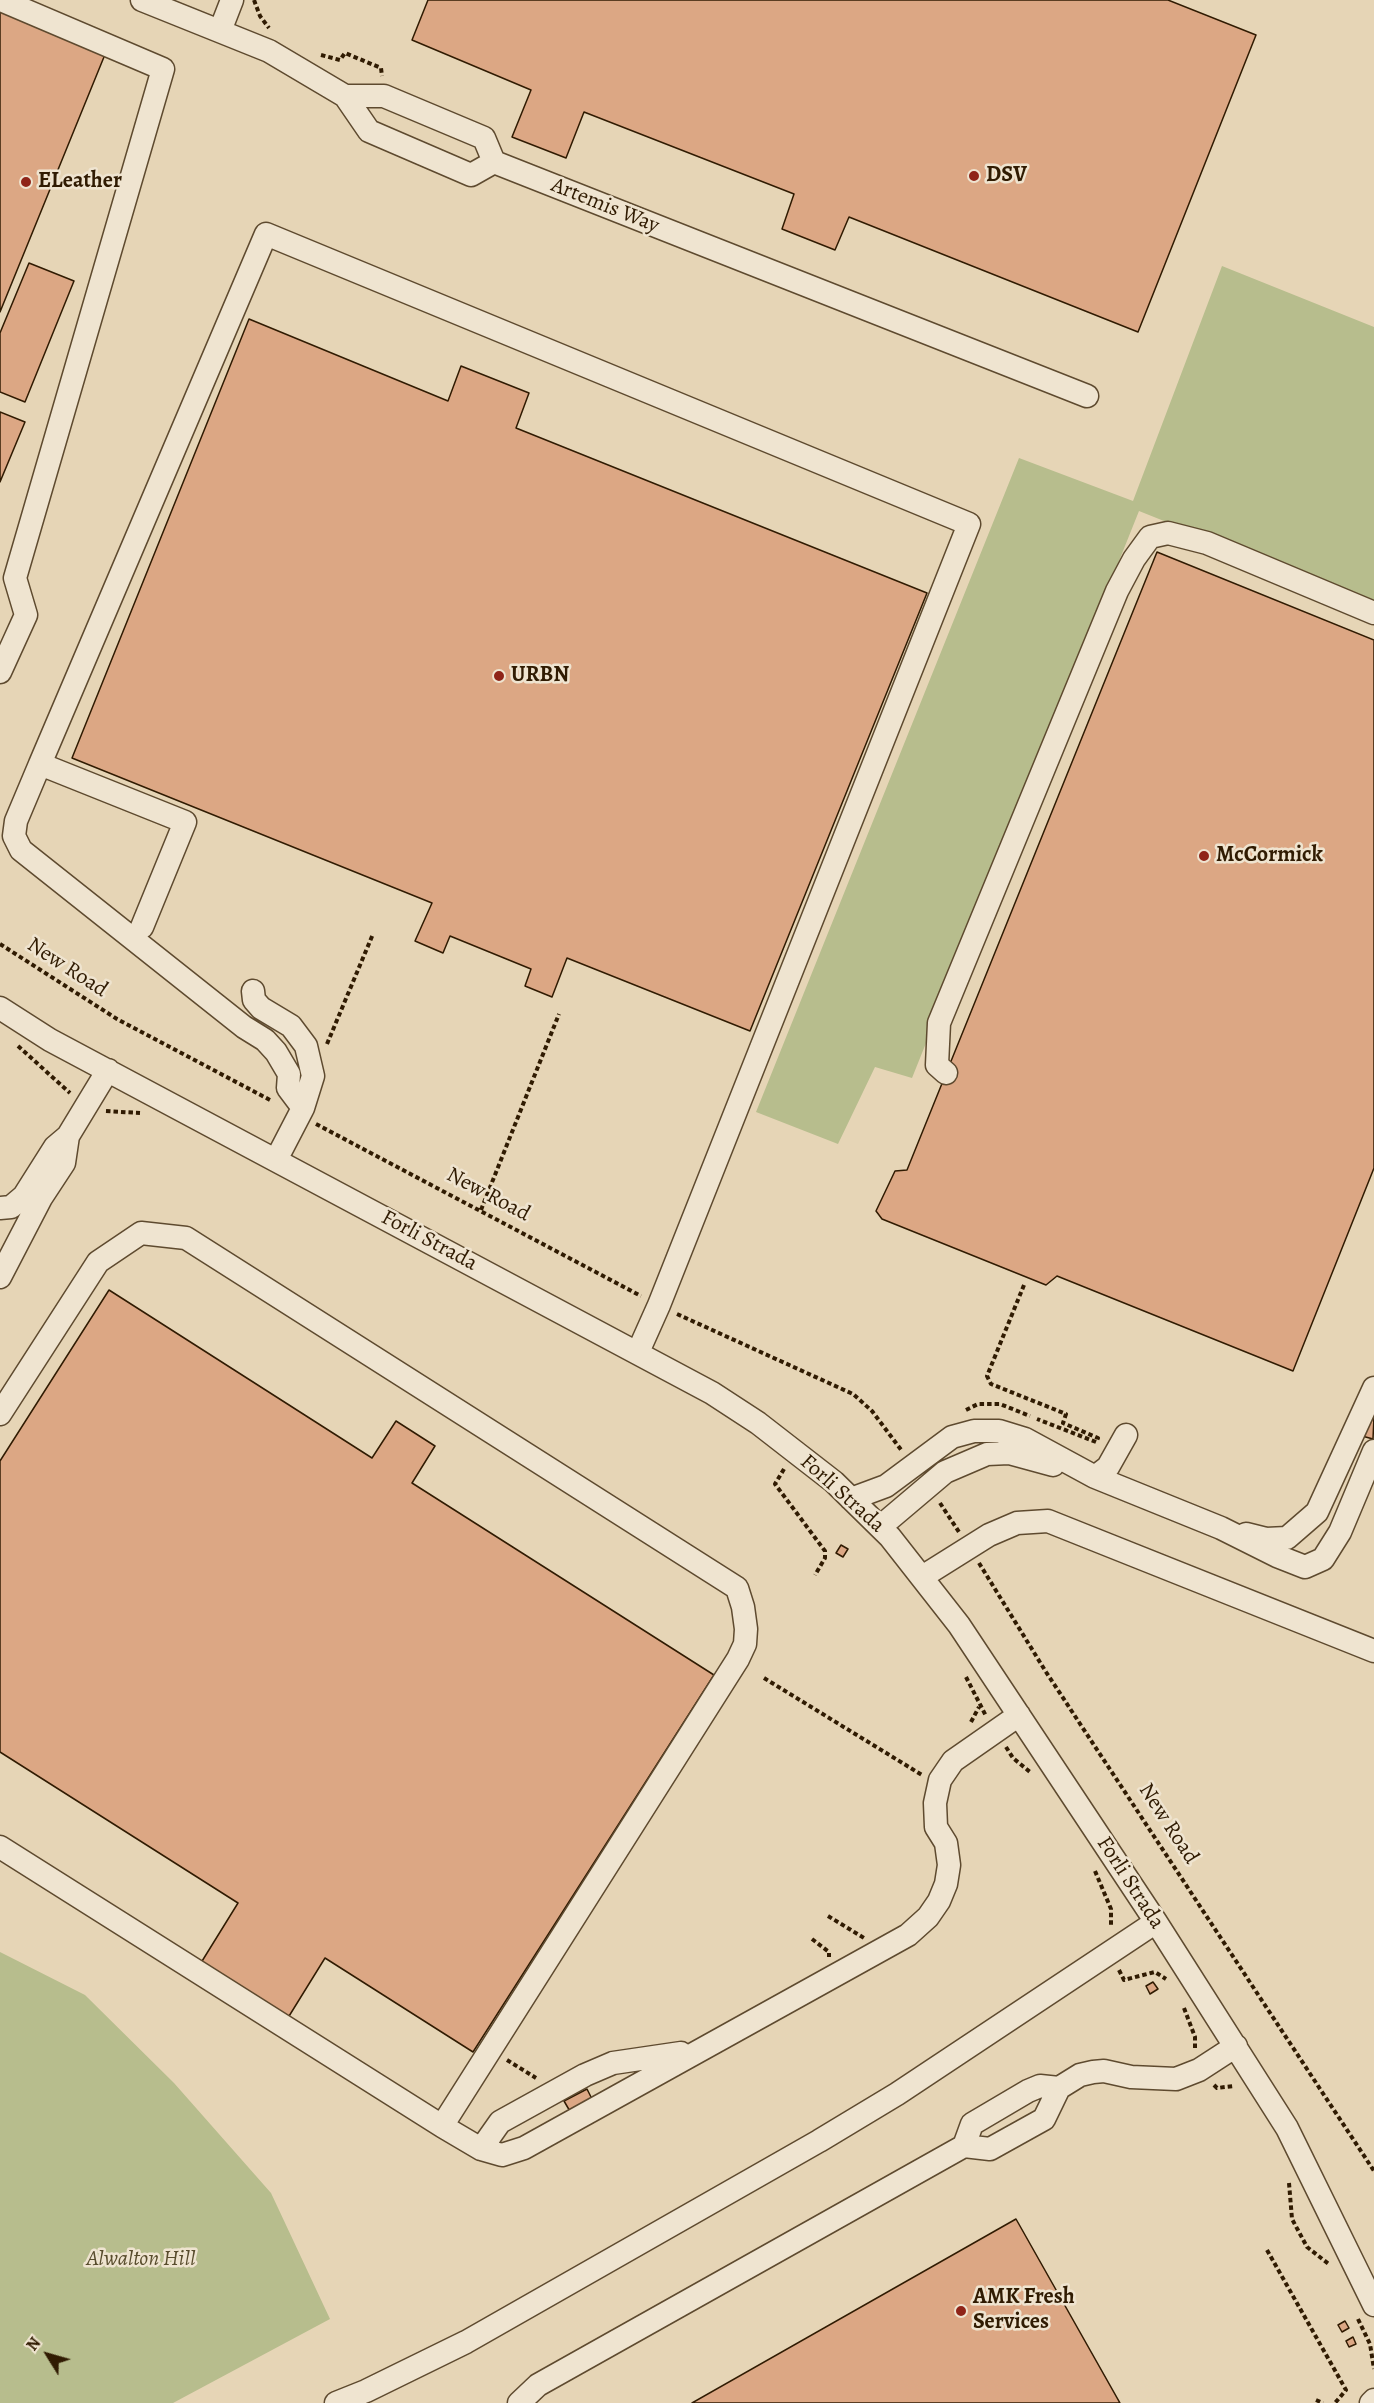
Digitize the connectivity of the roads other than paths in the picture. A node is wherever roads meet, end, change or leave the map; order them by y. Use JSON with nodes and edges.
{"nodes":[{"id":1,"x":1,"y":0,"type":"edge"},
{"id":2,"x":142,"y":0,"type":"edge"},
{"id":3,"x":232,"y":0,"type":"edge"},
{"id":4,"x":220,"y":31,"type":"junction"},
{"id":5,"x":345,"y":96,"type":"junction"},
{"id":6,"x":494,"y":162,"type":"junction"},
{"id":7,"x":1087,"y":396,"type":"dead end"},
{"id":8,"x":8,"y":585,"type":"edge"},
{"id":9,"x":1374,"y":614,"type":"edge"},
{"id":10,"x":0,"y":672,"type":"edge"},
{"id":11,"x":40,"y":764,"type":"junction"},
{"id":12,"x":142,"y":927,"type":"dead end"},
{"id":13,"x":254,"y":991,"type":"dead end"},
{"id":14,"x":0,"y":1008,"type":"edge"},
{"id":15,"x":108,"y":1070,"type":"junction"},
{"id":16,"x":946,"y":1073,"type":"dead end"},
{"id":17,"x":313,"y":1115,"type":"junction"},
{"id":18,"x":69,"y":1136,"type":"junction"},
{"id":19,"x":276,"y":1160,"type":"junction"},
{"id":20,"x":0,"y":1208,"type":"edge"},
{"id":21,"x":32,"y":1215,"type":"junction"},
{"id":22,"x":0,"y":1218,"type":"edge"},
{"id":23,"x":0,"y":1277,"type":"edge"},
{"id":24,"x":638,"y":1352,"type":"junction"},
{"id":25,"x":1374,"y":1388,"type":"edge"},
{"id":26,"x":0,"y":1414,"type":"edge"},
{"id":27,"x":1126,"y":1435,"type":"dead end"},
{"id":28,"x":1374,"y":1451,"type":"edge"},
{"id":29,"x":1095,"y":1477,"type":"junction"},
{"id":30,"x":851,"y":1499,"type":"junction"},
{"id":31,"x":880,"y":1527,"type":"junction"},
{"id":32,"x":1221,"y":1528,"type":"junction"},
{"id":33,"x":922,"y":1577,"type":"junction"},
{"id":34,"x":1374,"y":1651,"type":"edge"},
{"id":35,"x":1019,"y":1715,"type":"junction"},
{"id":36,"x":0,"y":1847,"type":"edge"},
{"id":37,"x":1156,"y":1922,"type":"junction"},
{"id":38,"x":1236,"y":2046,"type":"junction"},
{"id":39,"x":691,"y":2056,"type":"junction"},
{"id":40,"x":1059,"y":2088,"type":"junction"},
{"id":41,"x":442,"y":2126,"type":"junction"},
{"id":42,"x":964,"y":2146,"type":"junction"},
{"id":43,"x":481,"y":2149,"type":"junction"},
{"id":44,"x":1374,"y":2305,"type":"edge"},
{"id":45,"x":336,"y":2403,"type":"edge"},
{"id":46,"x":519,"y":2403,"type":"edge"}],
"edges":[{"from":1,"to":8,"type":"street"},
{"from":2,"to":4,"type":"street"},
{"from":3,"to":4,"type":"street"},
{"from":4,"to":5,"type":"street"},
{"from":5,"to":6,"type":"street"},
{"from":5,"to":6,"type":"street"},
{"from":6,"to":7,"type":"street","name":"Artemis Way"},
{"from":8,"to":10,"type":"street"},
{"from":9,"to":16,"type":"street"},
{"from":11,"to":12,"type":"street"},
{"from":11,"to":17,"type":"street"},
{"from":11,"to":24,"type":"street"},
{"from":13,"to":17,"type":"street"},
{"from":14,"to":15,"type":"street","name":"Forli Strada"},
{"from":15,"to":18,"type":"street"},
{"from":15,"to":19,"type":"street","name":"Forli Strada"},
{"from":17,"to":19,"type":"street"},
{"from":18,"to":20,"type":"street"},
{"from":18,"to":21,"type":"street"},
{"from":19,"to":24,"type":"street","name":"Forli Strada"},
{"from":21,"to":22,"type":"street"},
{"from":21,"to":23,"type":"street"},
{"from":24,"to":30,"type":"street","name":"Forli Strada"},
{"from":25,"to":32,"type":"street"},
{"from":26,"to":41,"type":"street"},
{"from":27,"to":29,"type":"street"},
{"from":28,"to":32,"type":"street"},
{"from":29,"to":30,"type":"street"},
{"from":29,"to":31,"type":"street"},
{"from":29,"to":32,"type":"street"},
{"from":30,"to":31,"type":"street","name":"Forli Strada"},
{"from":31,"to":33,"type":"street","name":"Forli Strada"},
{"from":33,"to":34,"type":"street"},
{"from":33,"to":35,"type":"street","name":"Forli Strada"},
{"from":35,"to":37,"type":"street","name":"Forli Strada"},
{"from":35,"to":39,"type":"street"},
{"from":36,"to":41,"type":"street"},
{"from":37,"to":38,"type":"street","name":"Forli Strada"},
{"from":37,"to":45,"type":"street"},
{"from":38,"to":40,"type":"street"},
{"from":38,"to":44,"type":"street","name":"Forli Strada"},
{"from":39,"to":43,"type":"street"},
{"from":39,"to":43,"type":"street"},
{"from":40,"to":42,"type":"street"},
{"from":40,"to":42,"type":"street"},
{"from":41,"to":43,"type":"street"},
{"from":42,"to":46,"type":"street"}]}
